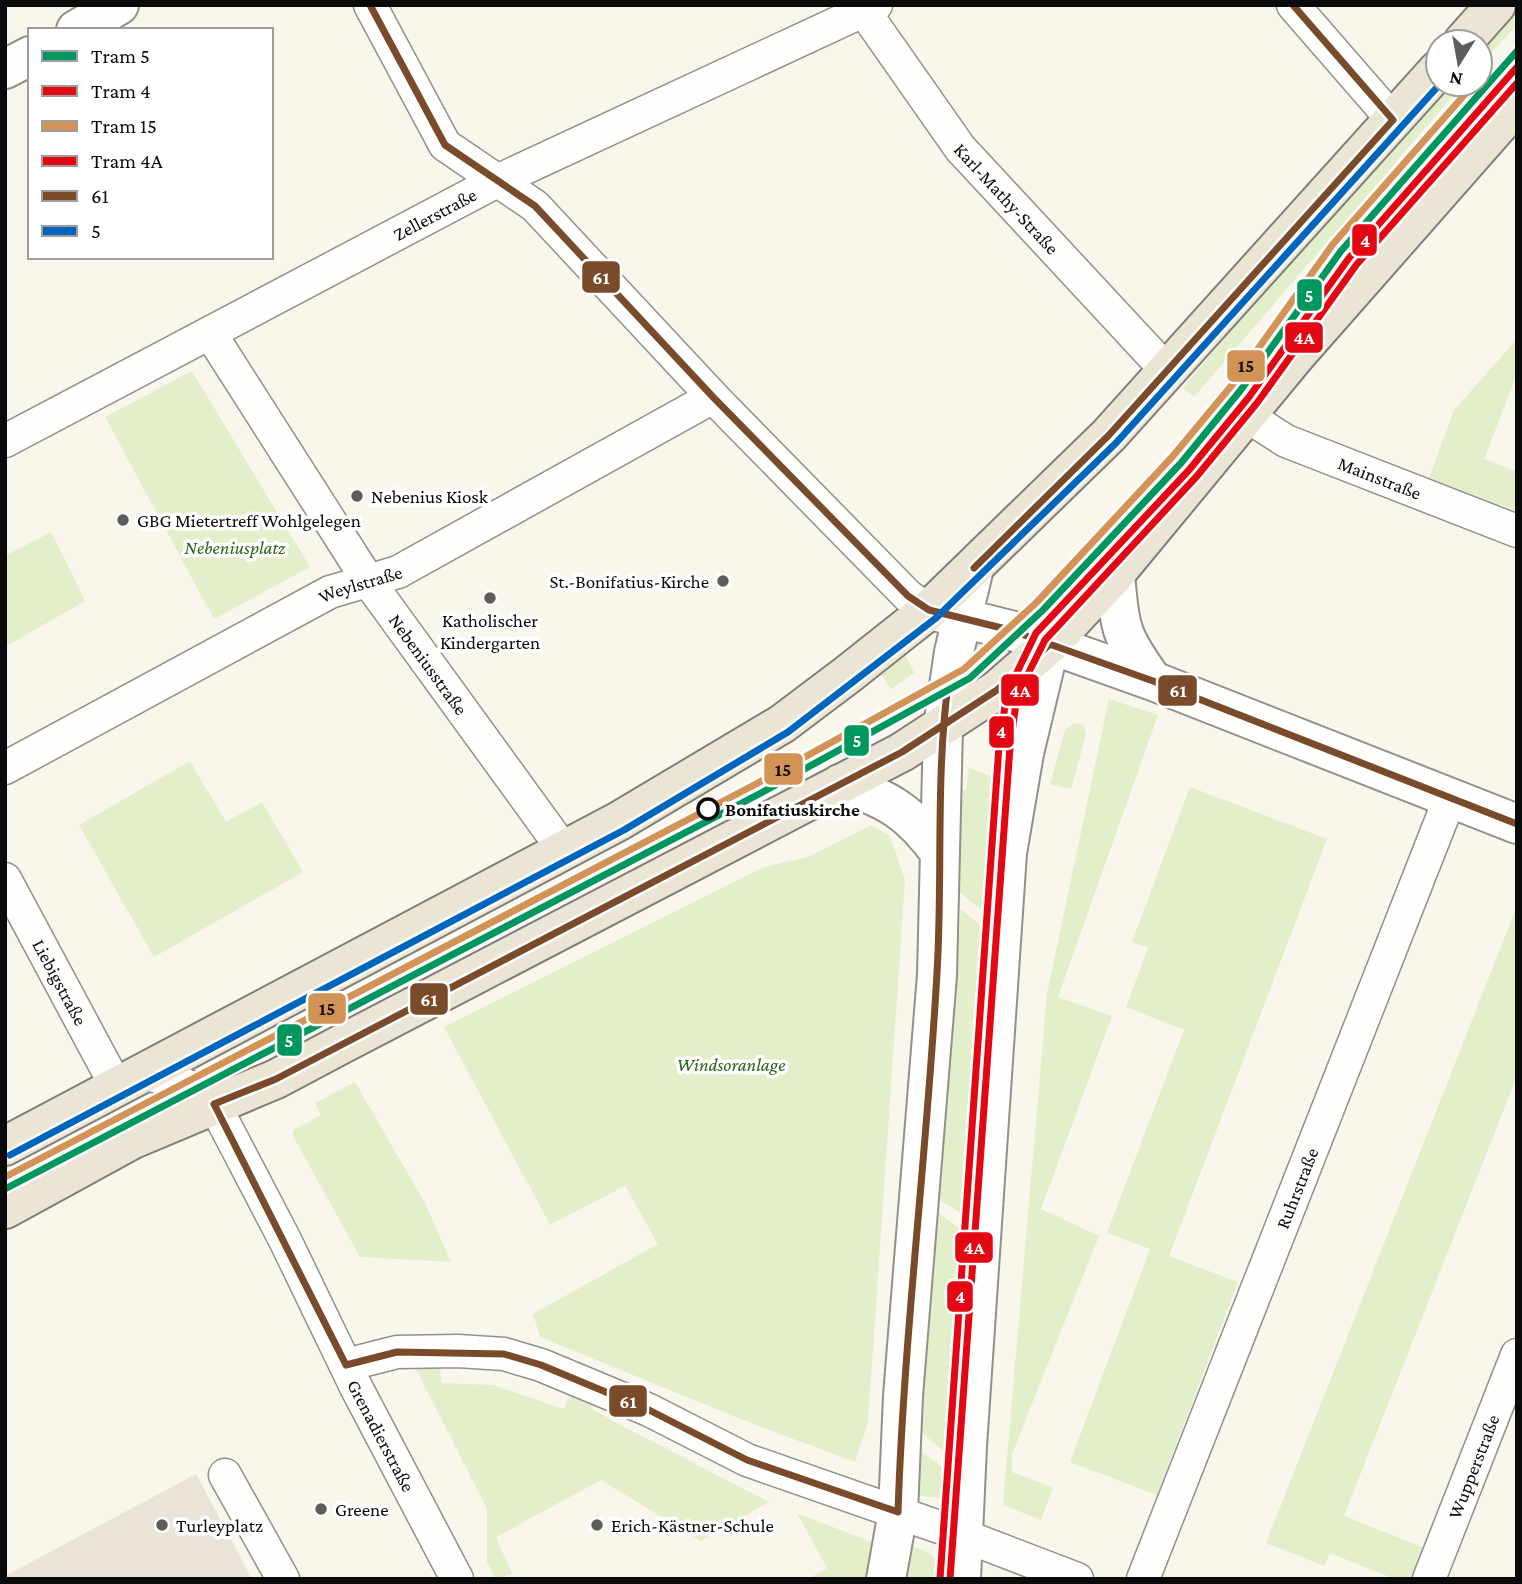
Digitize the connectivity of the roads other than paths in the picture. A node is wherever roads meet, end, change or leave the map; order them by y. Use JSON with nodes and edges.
{"nodes":[{"id":1,"x":119,"y":5,"type":"edge"},
{"id":2,"x":370,"y":5,"type":"edge"},
{"id":3,"x":1293,"y":5,"type":"edge"},
{"id":4,"x":1496,"y":5,"type":"edge"},
{"id":5,"x":870,"y":8,"type":"edge"},
{"id":6,"x":79,"y":28,"type":"edge"},
{"id":7,"x":1475,"y":28,"type":"edge"},
{"id":8,"x":28,"y":57,"type":"edge"},
{"id":9,"x":5,"y":69,"type":"edge"},
{"id":10,"x":1424,"y":86,"type":"edge"},
{"id":11,"x":1517,"y":104,"type":"edge"},
{"id":12,"x":1393,"y":120,"type":"junction"},
{"id":13,"x":497,"y":181,"type":"junction"},
{"id":14,"x":210,"y":333,"type":"junction"},
{"id":15,"x":1168,"y":372,"type":"junction"},
{"id":16,"x":713,"y":397,"type":"junction"},
{"id":17,"x":1247,"y":416,"type":"junction"},
{"id":18,"x":5,"y":441,"type":"edge"},
{"id":19,"x":1517,"y":531,"type":"edge"},
{"id":20,"x":1115,"y":574,"type":"junction"},
{"id":21,"x":369,"y":582,"type":"junction"},
{"id":22,"x":946,"y":613,"type":"junction"},
{"id":23,"x":1050,"y":644,"type":"junction"},
{"id":24,"x":1153,"y":681,"type":"junction"},
{"id":25,"x":943,"y":727,"type":"junction"},
{"id":26,"x":5,"y":768,"type":"edge"},
{"id":27,"x":840,"y":784,"type":"junction"},
{"id":28,"x":1450,"y":797,"type":"junction"},
{"id":29,"x":1517,"y":824,"type":"edge"},
{"id":30,"x":563,"y":849,"type":"junction"},
{"id":31,"x":940,"y":853,"type":"junction"},
{"id":32,"x":5,"y":879,"type":"edge"},
{"id":33,"x":121,"y":1077,"type":"junction"},
{"id":34,"x":214,"y":1104,"type":"junction"},
{"id":35,"x":5,"y":1146,"type":"edge"},
{"id":36,"x":5,"y":1209,"type":"edge"},
{"id":37,"x":1517,"y":1355,"type":"edge"},
{"id":38,"x":346,"y":1365,"type":"junction"},
{"id":39,"x":225,"y":1475,"type":"dead end"},
{"id":40,"x":898,"y":1512,"type":"junction"},
{"id":41,"x":962,"y":1535,"type":"junction"},
{"id":42,"x":284,"y":1579,"type":"edge"},
{"id":43,"x":457,"y":1579,"type":"edge"},
{"id":44,"x":886,"y":1579,"type":"edge"},
{"id":45,"x":961,"y":1579,"type":"edge"},
{"id":46,"x":1077,"y":1579,"type":"edge"},
{"id":47,"x":1143,"y":1579,"type":"edge"},
{"id":48,"x":1429,"y":1579,"type":"edge"}],
"edges":[{"from":1,"to":6,"type":"street"},
{"from":2,"to":13,"type":"street"},
{"from":3,"to":12,"type":"street"},
{"from":4,"to":7,"type":"main road"},
{"from":5,"to":13,"type":"street","name":"Zellerstraße"},
{"from":5,"to":15,"type":"street","name":"Karl-Mathy-Straße"},
{"from":8,"to":9,"type":"street"},
{"from":10,"to":12,"type":"main road"},
{"from":11,"to":17,"type":"main road"},
{"from":12,"to":15,"type":"main road"},
{"from":13,"to":14,"type":"street","name":"Zellerstraße"},
{"from":13,"to":16,"type":"street"},
{"from":14,"to":18,"type":"street","name":"Zellerstraße"},
{"from":14,"to":21,"type":"street","name":"Nebeniusstraße"},
{"from":15,"to":22,"type":"main road"},
{"from":16,"to":21,"type":"street","name":"Weylstraße"},
{"from":16,"to":22,"type":"street"},
{"from":17,"to":19,"type":"street","name":"Mainstraße"},
{"from":17,"to":20,"type":"main road"},
{"from":20,"to":23,"type":"main road"},
{"from":20,"to":24,"type":"street"},
{"from":21,"to":26,"type":"street","name":"Weylstraße"},
{"from":21,"to":30,"type":"street","name":"Nebeniusstraße"},
{"from":22,"to":23,"type":"street"},
{"from":22,"to":25,"type":"street"},
{"from":22,"to":30,"type":"main road"},
{"from":23,"to":24,"type":"street"},
{"from":23,"to":25,"type":"main road"},
{"from":23,"to":41,"type":"street"},
{"from":24,"to":28,"type":"street"},
{"from":25,"to":27,"type":"main road"},
{"from":25,"to":31,"type":"street"},
{"from":27,"to":31,"type":"street"},
{"from":27,"to":34,"type":"main road"},
{"from":28,"to":29,"type":"street"},
{"from":28,"to":47,"type":"street","name":"Ruhrstraße"},
{"from":30,"to":33,"type":"main road"},
{"from":31,"to":40,"type":"street"},
{"from":32,"to":33,"type":"street","name":"Liebigstraße"},
{"from":33,"to":34,"type":"street","name":"Grenadierstraße"},
{"from":33,"to":35,"type":"main road"},
{"from":34,"to":36,"type":"main road"},
{"from":34,"to":38,"type":"street","name":"Grenadierstraße"},
{"from":37,"to":48,"type":"street","name":"Wupperstraße"},
{"from":38,"to":40,"type":"street"},
{"from":38,"to":43,"type":"street","name":"Grenadierstraße"},
{"from":39,"to":42,"type":"street"},
{"from":40,"to":41,"type":"street"},
{"from":40,"to":44,"type":"street"},
{"from":41,"to":45,"type":"street"},
{"from":41,"to":46,"type":"street"}]}
